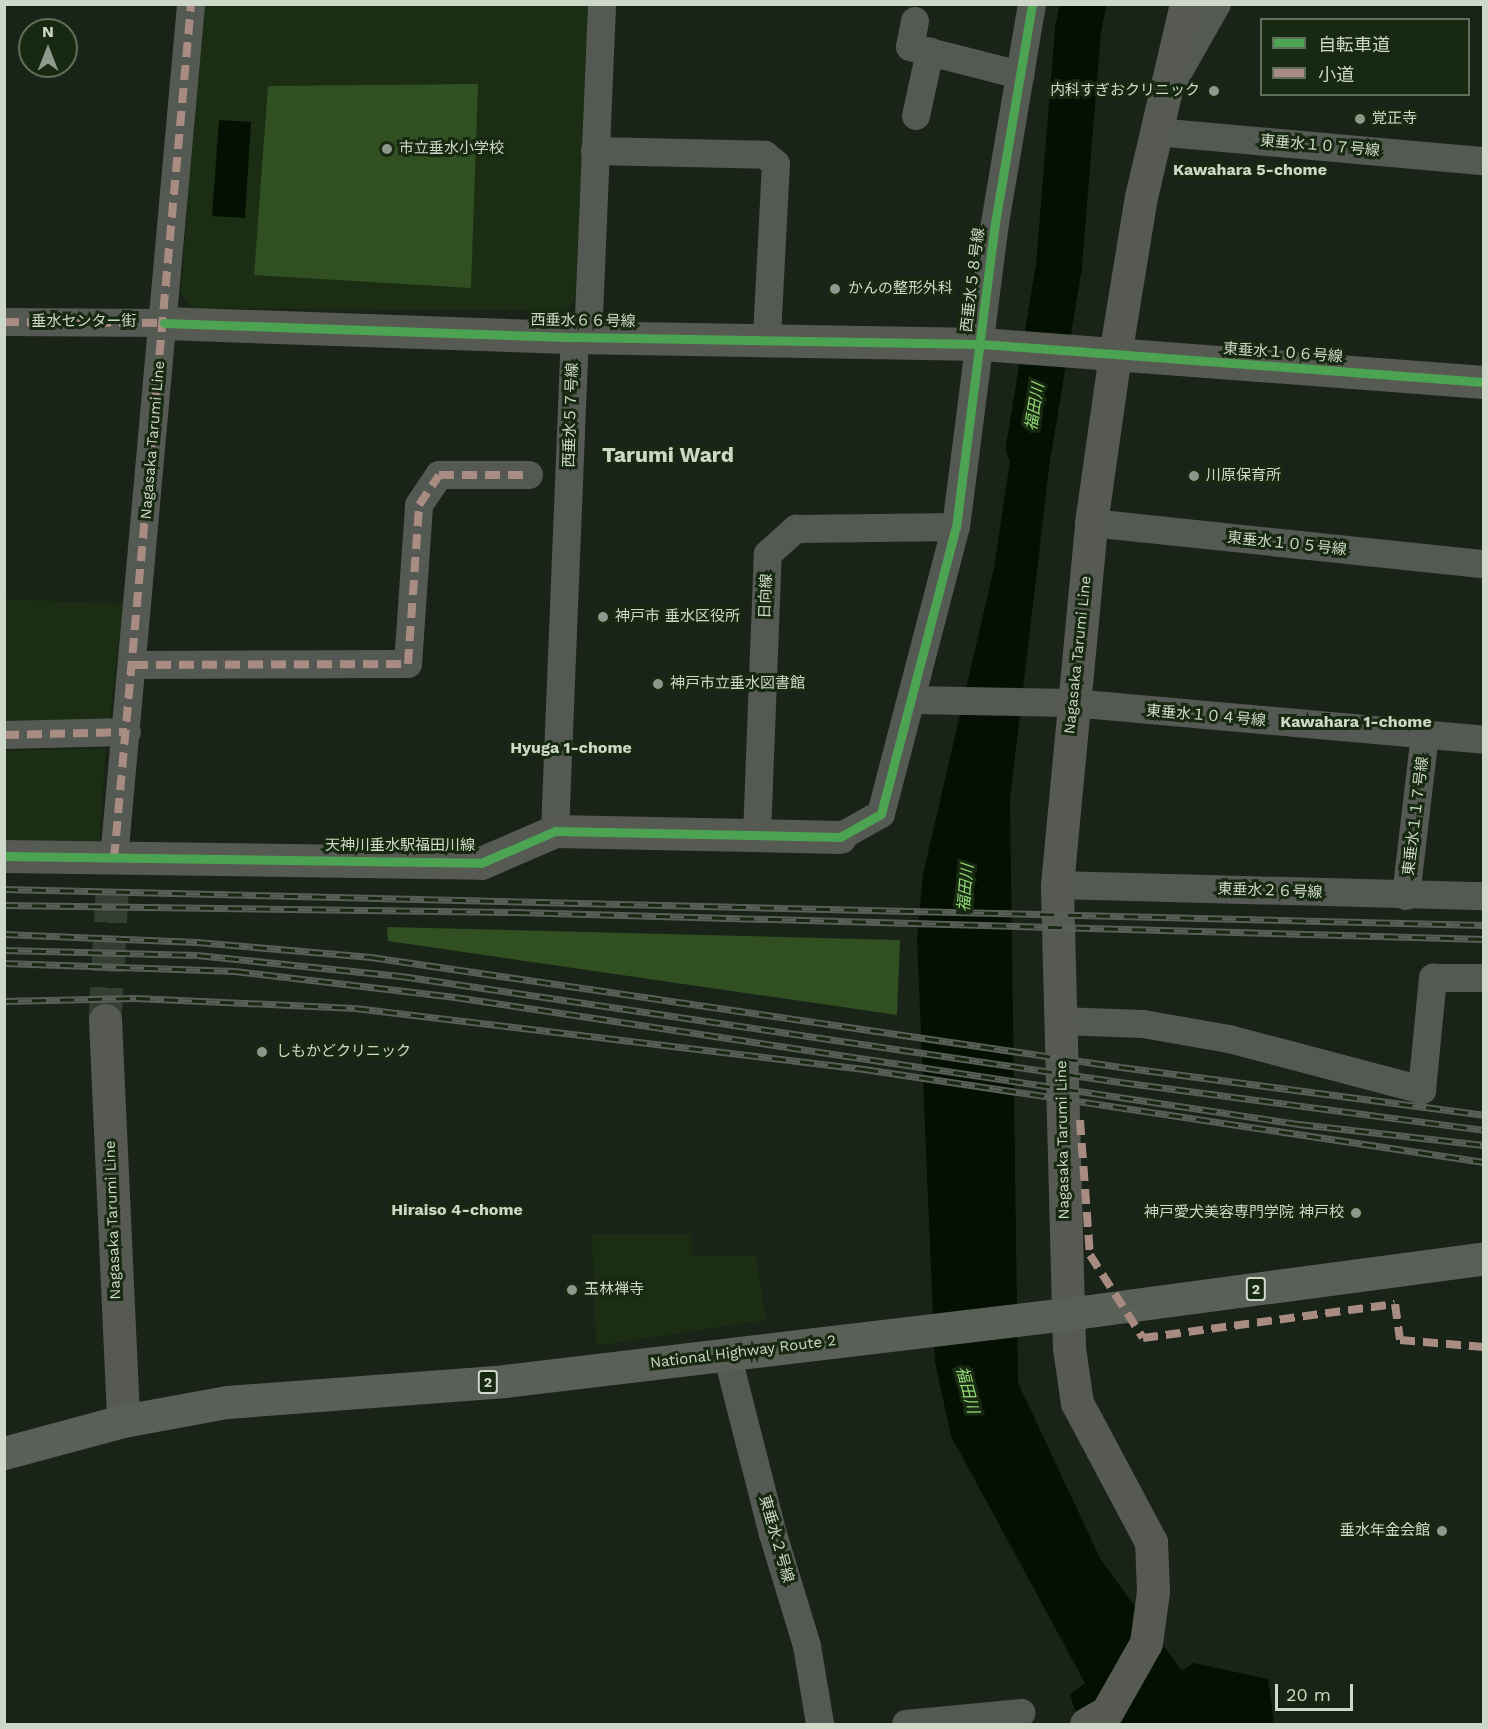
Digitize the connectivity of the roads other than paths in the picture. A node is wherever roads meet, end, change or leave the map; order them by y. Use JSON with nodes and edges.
{"nodes":[{"id":1,"x":191,"y":4,"type":"edge"},
{"id":2,"x":602,"y":4,"type":"edge"},
{"id":3,"x":1032,"y":4,"type":"edge"},
{"id":4,"x":1186,"y":4,"type":"edge"},
{"id":5,"x":1216,"y":4,"type":"edge"},
{"id":6,"x":915,"y":21,"type":"dead end"},
{"id":7,"x":930,"y":52,"type":"junction"},
{"id":8,"x":1020,"y":75,"type":"junction"},
{"id":9,"x":1164,"y":96,"type":"junction"},
{"id":10,"x":916,"y":116,"type":"dead end"},
{"id":11,"x":1156,"y":132,"type":"junction"},
{"id":12,"x":595,"y":151,"type":"junction"},
{"id":13,"x":1484,"y":161,"type":"edge"},
{"id":14,"x":4,"y":322,"type":"edge"},
{"id":15,"x":164,"y":323,"type":"junction"},
{"id":16,"x":575,"y":337,"type":"junction"},
{"id":17,"x":767,"y":338,"type":"junction"},
{"id":18,"x":992,"y":345,"type":"junction"},
{"id":19,"x":1081,"y":349,"type":"joint"},
{"id":20,"x":1114,"y":355,"type":"junction"},
{"id":21,"x":1484,"y":382,"type":"edge"},
{"id":22,"x":530,"y":475,"type":"dead end"},
{"id":23,"x":1091,"y":523,"type":"junction"},
{"id":24,"x":956,"y":528,"type":"junction"},
{"id":25,"x":1484,"y":564,"type":"edge"},
{"id":26,"x":133,"y":665,"type":"junction"},
{"id":27,"x":914,"y":700,"type":"junction"},
{"id":28,"x":1058,"y":703,"type":"junction"},
{"id":29,"x":127,"y":732,"type":"junction"},
{"id":30,"x":4,"y":735,"type":"edge"},
{"id":31,"x":1425,"y":735,"type":"junction"},
{"id":32,"x":1484,"y":740,"type":"edge"},
{"id":33,"x":555,"y":831,"type":"junction"},
{"id":34,"x":757,"y":835,"type":"junction"},
{"id":35,"x":840,"y":837,"type":"joint"},
{"id":36,"x":4,"y":856,"type":"edge"},
{"id":37,"x":114,"y":868,"type":"junction"},
{"id":38,"x":1057,"y":885,"type":"junction"},
{"id":39,"x":1406,"y":896,"type":"junction"},
{"id":40,"x":1484,"y":896,"type":"edge"},
{"id":41,"x":1484,"y":978,"type":"edge"},
{"id":42,"x":105,"y":1020,"type":"tunnel mouth"},
{"id":43,"x":1060,"y":1021,"type":"junction"},
{"id":44,"x":1484,"y":1258,"type":"edge"},
{"id":45,"x":1067,"y":1314,"type":"junction"},
{"id":46,"x":727,"y":1354,"type":"junction"},
{"id":47,"x":123,"y":1421,"type":"junction"},
{"id":48,"x":4,"y":1453,"type":"edge"},
{"id":49,"x":1021,"y":1713,"type":"dead end"},
{"id":50,"x":820,"y":1725,"type":"edge"},
{"id":51,"x":906,"y":1725,"type":"edge"},
{"id":52,"x":1086,"y":1725,"type":"edge"}],
"edges":[{"from":1,"to":15,"type":"street","name":"Nagasaka Tarumi Line"},
{"from":2,"to":12,"type":"street","name":"西垂水５７号線"},
{"from":3,"to":8,"type":"street","name":"西垂水５８号線"},
{"from":4,"to":9,"type":"street","name":"Nagasaka Tarumi Line"},
{"from":5,"to":9,"type":"street"},
{"from":6,"to":7,"type":"street"},
{"from":7,"to":8,"type":"street"},
{"from":7,"to":10,"type":"street"},
{"from":8,"to":18,"type":"street","name":"西垂水５８号線"},
{"from":9,"to":11,"type":"street","name":"Nagasaka Tarumi Line"},
{"from":11,"to":13,"type":"street","name":"東垂水１０７号線"},
{"from":11,"to":20,"type":"street","name":"Nagasaka Tarumi Line"},
{"from":12,"to":16,"type":"street","name":"西垂水５７号線"},
{"from":12,"to":17,"type":"street"},
{"from":14,"to":15,"type":"street","name":"垂水センター街"},
{"from":15,"to":16,"type":"street","name":"西垂水６６号線"},
{"from":15,"to":26,"type":"street","name":"Nagasaka Tarumi Line"},
{"from":16,"to":17,"type":"street","name":"西垂水６６号線"},
{"from":16,"to":33,"type":"street","name":"西垂水５７号線"},
{"from":17,"to":18,"type":"street","name":"西垂水６６号線"},
{"from":18,"to":19,"type":"street","name":"西垂水６６号線"},
{"from":18,"to":24,"type":"street","name":"西垂水５８号線"},
{"from":19,"to":20,"type":"street","name":"東垂水１０６号線"},
{"from":20,"to":21,"type":"street","name":"東垂水１０６号線"},
{"from":20,"to":23,"type":"street","name":"Nagasaka Tarumi Line"},
{"from":22,"to":26,"type":"street"},
{"from":23,"to":25,"type":"street","name":"東垂水１０５号線"},
{"from":23,"to":28,"type":"street","name":"Nagasaka Tarumi Line"},
{"from":24,"to":27,"type":"street","name":"西垂水５８号線"},
{"from":24,"to":34,"type":"street","name":"日向線"},
{"from":26,"to":29,"type":"street","name":"Nagasaka Tarumi Line"},
{"from":27,"to":28,"type":"street"},
{"from":27,"to":35,"type":"street","name":"天神川垂水駅福田川線"},
{"from":28,"to":31,"type":"street","name":"東垂水１０４号線"},
{"from":28,"to":38,"type":"street","name":"Nagasaka Tarumi Line"},
{"from":29,"to":30,"type":"street"},
{"from":29,"to":37,"type":"street","name":"Nagasaka Tarumi Line"},
{"from":31,"to":32,"type":"street","name":"東垂水１０４号線"},
{"from":31,"to":39,"type":"street","name":"東垂水１１７号線"},
{"from":33,"to":34,"type":"street","name":"天神川垂水駅福田川線"},
{"from":33,"to":37,"type":"street","name":"天神川垂水駅福田川線"},
{"from":34,"to":35,"type":"street","name":"天神川垂水駅福田川線"},
{"from":36,"to":37,"type":"street","name":"天神川垂水駅福田川線"},
{"from":38,"to":39,"type":"street","name":"東垂水２６号線"},
{"from":38,"to":43,"type":"street","name":"Nagasaka Tarumi Line"},
{"from":39,"to":40,"type":"street","name":"東垂水２６号線"},
{"from":41,"to":43,"type":"street"},
{"from":42,"to":47,"type":"street","name":"Nagasaka Tarumi Line"},
{"from":43,"to":45,"type":"street","name":"Nagasaka Tarumi Line"},
{"from":44,"to":45,"type":"highway","name":"National Highway Route 2","number":"2"},
{"from":45,"to":46,"type":"highway","name":"National Highway Route 2","number":"2"},
{"from":45,"to":52,"type":"street","name":"Nagasaka Tarumi Line"},
{"from":46,"to":47,"type":"highway","name":"National Highway Route 2","number":"2"},
{"from":46,"to":50,"type":"street","name":"東垂水２号線"},
{"from":47,"to":48,"type":"highway","name":"National Highway Route 2","number":"2"},
{"from":49,"to":51,"type":"street"}]}
